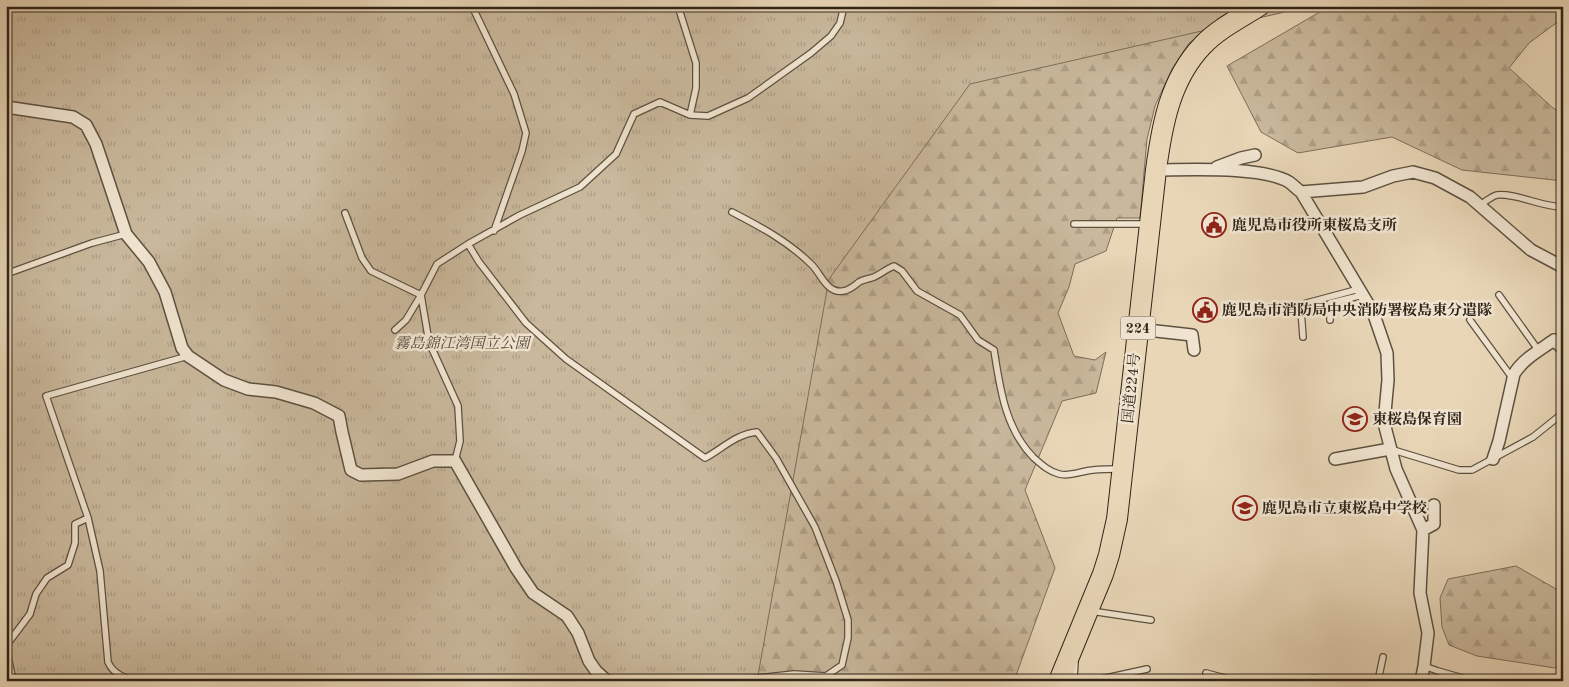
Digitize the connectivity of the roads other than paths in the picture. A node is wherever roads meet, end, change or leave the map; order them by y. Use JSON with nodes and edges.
{"nodes":[{"id":1,"x":472,"y":6,"type":"edge"},
{"id":2,"x":678,"y":6,"type":"edge"},
{"id":3,"x":844,"y":6,"type":"edge"},
{"id":4,"x":1259,"y":6,"type":"edge"},
{"id":5,"x":6,"y":107,"type":"edge"},
{"id":6,"x":690,"y":115,"type":"junction"},
{"id":7,"x":1255,"y":155,"type":"dead end"},
{"id":8,"x":1156,"y":170,"type":"junction"},
{"id":9,"x":1214,"y":171,"type":"junction"},
{"id":10,"x":1301,"y":192,"type":"junction"},
{"id":11,"x":1480,"y":205,"type":"junction"},
{"id":12,"x":1563,"y":207,"type":"edge"},
{"id":13,"x":732,"y":212,"type":"dead end"},
{"id":14,"x":345,"y":213,"type":"dead end"},
{"id":15,"x":1074,"y":224,"type":"dead end"},
{"id":16,"x":1150,"y":224,"type":"junction"},
{"id":17,"x":494,"y":231,"type":"junction"},
{"id":18,"x":126,"y":234,"type":"junction"},
{"id":19,"x":468,"y":244,"type":"junction"},
{"id":20,"x":1563,"y":267,"type":"edge"},
{"id":21,"x":6,"y":274,"type":"edge"},
{"id":22,"x":1361,"y":292,"type":"junction"},
{"id":23,"x":421,"y":295,"type":"junction"},
{"id":24,"x":1499,"y":295,"type":"dead end"},
{"id":25,"x":1330,"y":320,"type":"dead end"},
{"id":26,"x":1470,"y":320,"type":"dead end"},
{"id":27,"x":1138,"y":329,"type":"junction"},
{"id":28,"x":395,"y":330,"type":"dead end"},
{"id":29,"x":1303,"y":337,"type":"dead end"},
{"id":30,"x":1563,"y":349,"type":"edge"},
{"id":31,"x":1194,"y":350,"type":"dead end"},
{"id":32,"x":1539,"y":351,"type":"junction"},
{"id":33,"x":188,"y":356,"type":"junction"},
{"id":34,"x":1513,"y":379,"type":"junction"},
{"id":35,"x":1563,"y":413,"type":"edge"},
{"id":36,"x":1390,"y":450,"type":"junction"},
{"id":37,"x":1335,"y":459,"type":"dead end"},
{"id":38,"x":1493,"y":459,"type":"junction"},
{"id":39,"x":455,"y":461,"type":"junction"},
{"id":40,"x":1122,"y":469,"type":"junction"},
{"id":41,"x":1434,"y":505,"type":"dead end"},
{"id":42,"x":88,"y":518,"type":"junction"},
{"id":43,"x":1423,"y":530,"type":"junction"},
{"id":44,"x":1089,"y":611,"type":"junction"},
{"id":45,"x":1151,"y":620,"type":"dead end"},
{"id":46,"x":1383,"y":657,"type":"dead end"},
{"id":47,"x":1424,"y":666,"type":"junction"},
{"id":48,"x":1147,"y":669,"type":"dead end"},
{"id":49,"x":1206,"y":673,"type":"dead end"},
{"id":50,"x":1071,"y":680,"type":"edge"},
{"id":51,"x":13,"y":681,"type":"edge"},
{"id":52,"x":136,"y":681,"type":"edge"},
{"id":53,"x":606,"y":681,"type":"edge"},
{"id":54,"x":748,"y":681,"type":"edge"},
{"id":55,"x":1092,"y":681,"type":"edge"},
{"id":56,"x":1236,"y":681,"type":"edge"},
{"id":57,"x":1306,"y":681,"type":"edge"},
{"id":58,"x":1326,"y":681,"type":"edge"},
{"id":59,"x":1378,"y":681,"type":"edge"},
{"id":60,"x":1421,"y":681,"type":"edge"},
{"id":61,"x":1473,"y":681,"type":"edge"}],
"edges":[{"from":1,"to":17,"type":"lane"},
{"from":2,"to":6,"type":"lane"},
{"from":3,"to":6,"type":"lane"},
{"from":4,"to":8,"type":"highway","name":"国道224号","number":"224"},
{"from":5,"to":18,"type":"street"},
{"from":6,"to":17,"type":"lane"},
{"from":7,"to":9,"type":"street"},
{"from":8,"to":9,"type":"street"},
{"from":8,"to":16,"type":"highway","name":"国道224号","number":"224"},
{"from":9,"to":10,"type":"street"},
{"from":10,"to":11,"type":"street"},
{"from":10,"to":22,"type":"street"},
{"from":11,"to":12,"type":"lane"},
{"from":11,"to":20,"type":"street"},
{"from":13,"to":40,"type":"lane"},
{"from":14,"to":23,"type":"lane"},
{"from":15,"to":16,"type":"lane"},
{"from":16,"to":27,"type":"highway","name":"国道224号","number":"224"},
{"from":17,"to":19,"type":"lane"},
{"from":18,"to":21,"type":"lane"},
{"from":18,"to":33,"type":"street"},
{"from":19,"to":23,"type":"lane"},
{"from":19,"to":54,"type":"lane"},
{"from":22,"to":25,"type":"lane"},
{"from":22,"to":29,"type":"lane"},
{"from":22,"to":36,"type":"street"},
{"from":23,"to":28,"type":"lane"},
{"from":23,"to":39,"type":"lane"},
{"from":24,"to":32,"type":"lane"},
{"from":26,"to":34,"type":"lane"},
{"from":27,"to":31,"type":"street"},
{"from":27,"to":40,"type":"highway","name":"国道224号","number":"224"},
{"from":30,"to":32,"type":"street"},
{"from":32,"to":34,"type":"street"},
{"from":33,"to":39,"type":"street"},
{"from":33,"to":42,"type":"lane"},
{"from":34,"to":38,"type":"street"},
{"from":35,"to":38,"type":"lane"},
{"from":36,"to":37,"type":"street"},
{"from":36,"to":38,"type":"lane"},
{"from":36,"to":43,"type":"street"},
{"from":39,"to":53,"type":"street"},
{"from":40,"to":44,"type":"highway","name":"国道224号","number":"224"},
{"from":41,"to":43,"type":"street"},
{"from":42,"to":51,"type":"lane"},
{"from":42,"to":52,"type":"lane"},
{"from":43,"to":47,"type":"street"},
{"from":44,"to":45,"type":"lane"},
{"from":44,"to":50,"type":"highway","name":"国道224号","number":"224"},
{"from":46,"to":59,"type":"lane"},
{"from":47,"to":60,"type":"street"},
{"from":47,"to":61,"type":"lane"},
{"from":48,"to":55,"type":"lane"},
{"from":49,"to":56,"type":"lane"},
{"from":57,"to":58,"type":"lane"}]}
